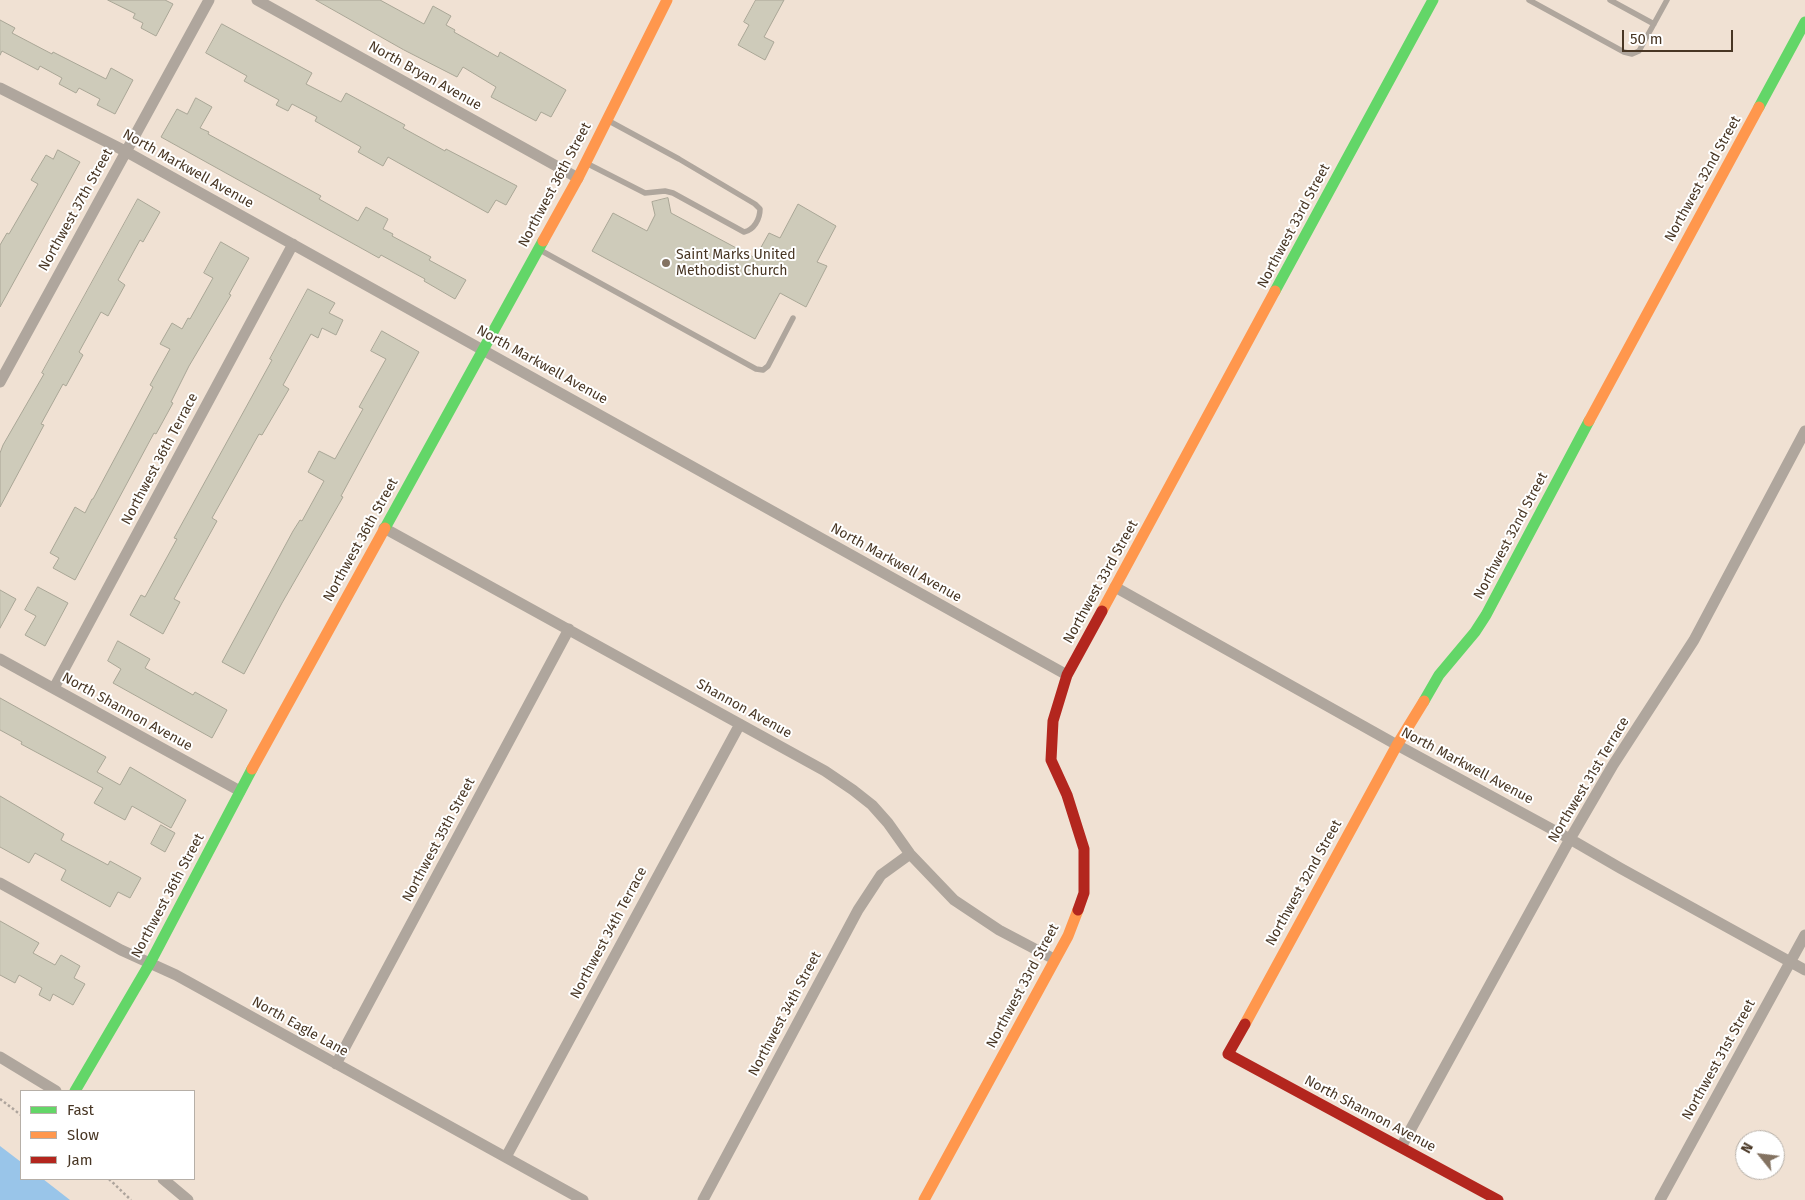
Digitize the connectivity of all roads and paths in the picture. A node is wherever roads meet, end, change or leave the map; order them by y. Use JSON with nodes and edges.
{"nodes":[{"id":1,"x":209,"y":0,"type":"edge"},
{"id":2,"x":257,"y":0,"type":"edge"},
{"id":3,"x":667,"y":0,"type":"edge"},
{"id":4,"x":1434,"y":0,"type":"edge"},
{"id":5,"x":1529,"y":0,"type":"edge"},
{"id":6,"x":1610,"y":0,"type":"edge"},
{"id":7,"x":1666,"y":0,"type":"edge"},
{"id":8,"x":1805,"y":22,"type":"edge"},
{"id":9,"x":1654,"y":24,"type":"junction"},
{"id":10,"x":0,"y":88,"type":"edge"},
{"id":11,"x":607,"y":120,"type":"junction"},
{"id":12,"x":125,"y":151,"type":"junction"},
{"id":13,"x":586,"y":163,"type":"junction"},
{"id":14,"x":578,"y":178,"type":"junction"},
{"id":15,"x":293,"y":244,"type":"junction"},
{"id":16,"x":539,"y":249,"type":"junction"},
{"id":17,"x":793,"y":318,"type":"dead end"},
{"id":18,"x":483,"y":350,"type":"junction"},
{"id":19,"x":0,"y":382,"type":"edge"},
{"id":20,"x":1805,"y":431,"type":"edge"},
{"id":21,"x":384,"y":528,"type":"junction"},
{"id":22,"x":1116,"y":587,"type":"junction"},
{"id":23,"x":569,"y":629,"type":"junction"},
{"id":24,"x":0,"y":659,"type":"edge"},
{"id":25,"x":1067,"y":675,"type":"junction"},
{"id":26,"x":54,"y":688,"type":"junction"},
{"id":27,"x":740,"y":724,"type":"junction"},
{"id":28,"x":1397,"y":745,"type":"junction"},
{"id":29,"x":240,"y":790,"type":"junction"},
{"id":30,"x":1570,"y":839,"type":"junction"},
{"id":31,"x":910,"y":854,"type":"junction"},
{"id":32,"x":0,"y":882,"type":"edge"},
{"id":33,"x":1805,"y":935,"type":"edge"},
{"id":34,"x":1054,"y":959,"type":"junction"},
{"id":35,"x":1790,"y":962,"type":"junction"},
{"id":36,"x":150,"y":963,"type":"junction"},
{"id":37,"x":1805,"y":970,"type":"edge"},
{"id":38,"x":1228,"y":1054,"type":"joint"},
{"id":39,"x":0,"y":1057,"type":"edge"},
{"id":40,"x":336,"y":1064,"type":"junction"},
{"id":41,"x":54,"y":1090,"type":"edge"},
{"id":42,"x":76,"y":1090,"type":"edge"},
{"id":43,"x":0,"y":1099,"type":"edge"},
{"id":44,"x":20,"y":1114,"type":"edge"},
{"id":45,"x":1401,"y":1147,"type":"junction"},
{"id":46,"x":506,"y":1157,"type":"junction"},
{"id":47,"x":110,"y":1180,"type":"edge"},
{"id":48,"x":164,"y":1180,"type":"edge"},
{"id":49,"x":131,"y":1200,"type":"edge"},
{"id":50,"x":188,"y":1200,"type":"edge"},
{"id":51,"x":583,"y":1200,"type":"edge"},
{"id":52,"x":703,"y":1200,"type":"edge"},
{"id":53,"x":924,"y":1200,"type":"edge"},
{"id":54,"x":1498,"y":1200,"type":"edge"},
{"id":55,"x":1660,"y":1200,"type":"edge"}],
"edges":[{"from":1,"to":12,"type":"street","name":"Northwest 37th Street"},
{"from":2,"to":14,"type":"street","name":"North Bryan Avenue"},
{"from":3,"to":11,"type":"street","name":"Northwest 36th Street"},
{"from":4,"to":22,"type":"street","name":"Northwest 33rd Street"},
{"from":5,"to":9,"type":"lane"},
{"from":6,"to":9,"type":"lane"},
{"from":7,"to":9,"type":"lane"},
{"from":8,"to":28,"type":"street","name":"Northwest 32nd Street"},
{"from":10,"to":12,"type":"street","name":"North Markwell Avenue"},
{"from":11,"to":13,"type":"street","name":"Northwest 36th Street"},
{"from":11,"to":13,"type":"lane"},
{"from":12,"to":15,"type":"street","name":"North Markwell Avenue"},
{"from":12,"to":19,"type":"street","name":"Northwest 37th Street"},
{"from":13,"to":14,"type":"street","name":"Northwest 36th Street"},
{"from":14,"to":16,"type":"street","name":"Northwest 36th Street"},
{"from":15,"to":18,"type":"street","name":"North Markwell Avenue"},
{"from":15,"to":26,"type":"street","name":"Northwest 36th Terrace"},
{"from":16,"to":17,"type":"lane"},
{"from":16,"to":18,"type":"street","name":"Northwest 36th Street"},
{"from":18,"to":21,"type":"street","name":"Northwest 36th Street"},
{"from":18,"to":25,"type":"street","name":"North Markwell Avenue"},
{"from":20,"to":30,"type":"street","name":"Northwest 31st Terrace"},
{"from":21,"to":23,"type":"street","name":"Shannon Avenue"},
{"from":21,"to":29,"type":"street","name":"Northwest 36th Street"},
{"from":22,"to":25,"type":"street","name":"Northwest 33rd Street"},
{"from":22,"to":28,"type":"street","name":"North Markwell Avenue"},
{"from":23,"to":27,"type":"street","name":"Shannon Avenue"},
{"from":23,"to":40,"type":"street","name":"Northwest 35th Street"},
{"from":24,"to":26,"type":"street","name":"North Shannon Avenue"},
{"from":25,"to":34,"type":"street","name":"Northwest 33rd Street"},
{"from":26,"to":29,"type":"street","name":"North Shannon Avenue"},
{"from":27,"to":31,"type":"street","name":"Shannon Avenue"},
{"from":27,"to":46,"type":"street","name":"Northwest 34th Terrace"},
{"from":28,"to":30,"type":"street","name":"North Markwell Avenue"},
{"from":28,"to":38,"type":"street","name":"Northwest 32nd Street"},
{"from":29,"to":36,"type":"street","name":"Northwest 36th Street"},
{"from":30,"to":35,"type":"street","name":"North Markwell Avenue"},
{"from":30,"to":45,"type":"street","name":"Northwest 31st Terrace"},
{"from":31,"to":34,"type":"street","name":"Shannon Avenue"},
{"from":31,"to":52,"type":"street","name":"Northwest 34th Street"},
{"from":32,"to":36,"type":"street","name":"North Eagle Lane"},
{"from":33,"to":35,"type":"street","name":"Northwest 31st Street"},
{"from":34,"to":53,"type":"street","name":"Northwest 33rd Street"},
{"from":35,"to":37,"type":"street","name":"North Markwell Avenue"},
{"from":35,"to":55,"type":"street","name":"Northwest 31st Street"},
{"from":36,"to":40,"type":"street","name":"North Eagle Lane"},
{"from":36,"to":42,"type":"street","name":"Northwest 36th Street"},
{"from":38,"to":45,"type":"street","name":"North Shannon Avenue"},
{"from":39,"to":41,"type":"street"},
{"from":40,"to":46,"type":"street","name":"North Eagle Lane"},
{"from":43,"to":44,"type":"path"},
{"from":45,"to":54,"type":"street","name":"North Shannon Avenue"},
{"from":46,"to":51,"type":"street","name":"North Eagle Lane"},
{"from":47,"to":49,"type":"path"},
{"from":48,"to":50,"type":"street"}]}
